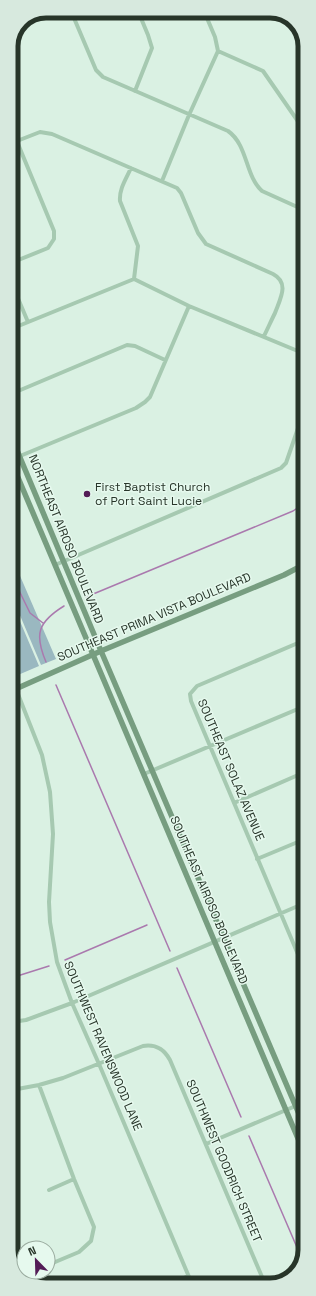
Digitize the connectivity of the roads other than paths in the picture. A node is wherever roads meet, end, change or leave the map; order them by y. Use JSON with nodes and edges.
{"nodes":[{"id":1,"x":74,"y":18,"type":"edge"},
{"id":2,"x":141,"y":18,"type":"edge"},
{"id":3,"x":207,"y":18,"type":"edge"},
{"id":4,"x":218,"y":52,"type":"junction"},
{"id":5,"x":135,"y":91,"type":"junction"},
{"id":6,"x":189,"y":115,"type":"junction"},
{"id":7,"x":298,"y":122,"type":"edge"},
{"id":8,"x":18,"y":141,"type":"edge"},
{"id":9,"x":18,"y":143,"type":"edge"},
{"id":10,"x":131,"y":168,"type":"junction"},
{"id":11,"x":162,"y":181,"type":"junction"},
{"id":12,"x":298,"y":207,"type":"edge"},
{"id":13,"x":18,"y":260,"type":"edge"},
{"id":14,"x":134,"y":279,"type":"junction"},
{"id":15,"x":18,"y":298,"type":"edge"},
{"id":16,"x":188,"y":306,"type":"junction"},
{"id":17,"x":28,"y":322,"type":"junction"},
{"id":18,"x":18,"y":326,"type":"edge"},
{"id":19,"x":264,"y":336,"type":"junction"},
{"id":20,"x":298,"y":351,"type":"edge"},
{"id":21,"x":165,"y":360,"type":"junction"},
{"id":22,"x":18,"y":391,"type":"edge"},
{"id":23,"x":298,"y":428,"type":"edge"},
{"id":24,"x":18,"y":452,"type":"edge"},
{"id":25,"x":20,"y":456,"type":"junction"},
{"id":26,"x":18,"y":478,"type":"edge"},
{"id":27,"x":63,"y":561,"type":"junction"},
{"id":28,"x":55,"y":565,"type":"junction"},
{"id":29,"x":298,"y":568,"type":"edge"},
{"id":30,"x":298,"y":643,"type":"edge"},
{"id":31,"x":101,"y":651,"type":"junction"},
{"id":32,"x":93,"y":654,"type":"junction"},
{"id":33,"x":18,"y":688,"type":"edge"},
{"id":34,"x":18,"y":698,"type":"edge"},
{"id":35,"x":298,"y":709,"type":"edge"},
{"id":36,"x":210,"y":746,"type":"junction"},
{"id":37,"x":153,"y":771,"type":"junction"},
{"id":38,"x":144,"y":774,"type":"junction"},
{"id":39,"x":298,"y":775,"type":"edge"},
{"id":40,"x":234,"y":803,"type":"junction"},
{"id":41,"x":298,"y":842,"type":"edge"},
{"id":42,"x":189,"y":856,"type":"junction"},
{"id":43,"x":257,"y":859,"type":"junction"},
{"id":44,"x":180,"y":860,"type":"junction"},
{"id":45,"x":298,"y":906,"type":"edge"},
{"id":46,"x":280,"y":913,"type":"junction"},
{"id":47,"x":224,"y":938,"type":"junction"},
{"id":48,"x":214,"y":942,"type":"junction"},
{"id":49,"x":298,"y":954,"type":"edge"},
{"id":50,"x":72,"y":1003,"type":"junction"},
{"id":51,"x":258,"y":1018,"type":"junction"},
{"id":52,"x":18,"y":1021,"type":"edge"},
{"id":53,"x":249,"y":1022,"type":"junction"},
{"id":54,"x":99,"y":1064,"type":"junction"},
{"id":55,"x":39,"y":1085,"type":"junction"},
{"id":56,"x":18,"y":1089,"type":"edge"},
{"id":57,"x":296,"y":1106,"type":"junction"},
{"id":58,"x":286,"y":1110,"type":"junction"},
{"id":59,"x":298,"y":1111,"type":"edge"},
{"id":60,"x":298,"y":1138,"type":"edge"},
{"id":61,"x":206,"y":1144,"type":"junction"},
{"id":62,"x":74,"y":1179,"type":"junction"},
{"id":63,"x":49,"y":1190,"type":"dead end"},
{"id":64,"x":56,"y":1262,"type":"edge"},
{"id":65,"x":188,"y":1276,"type":"joint"},
{"id":66,"x":183,"y":1278,"type":"edge"},
{"id":67,"x":262,"y":1278,"type":"edge"}],
"edges":[{"from":1,"to":5,"type":"street"},
{"from":2,"to":5,"type":"street"},
{"from":3,"to":4,"type":"street"},
{"from":4,"to":6,"type":"street"},
{"from":4,"to":7,"type":"street"},
{"from":5,"to":6,"type":"street"},
{"from":6,"to":11,"type":"street"},
{"from":6,"to":12,"type":"street"},
{"from":8,"to":10,"type":"street"},
{"from":9,"to":13,"type":"street"},
{"from":10,"to":11,"type":"street"},
{"from":10,"to":14,"type":"street"},
{"from":11,"to":19,"type":"street"},
{"from":14,"to":16,"type":"street"},
{"from":14,"to":17,"type":"street"},
{"from":15,"to":17,"type":"street"},
{"from":16,"to":19,"type":"street"},
{"from":16,"to":21,"type":"street"},
{"from":17,"to":18,"type":"street"},
{"from":19,"to":20,"type":"street"},
{"from":21,"to":22,"type":"street"},
{"from":21,"to":25,"type":"street"},
{"from":23,"to":27,"type":"street"},
{"from":24,"to":25,"type":"main road","name":"NORTHEAST AIROSO BOULEVARD"},
{"from":25,"to":27,"type":"main road","name":"NORTHEAST AIROSO BOULEVARD"},
{"from":26,"to":28,"type":"main road","name":"NORTHEAST AIROSO BOULEVARD"},
{"from":27,"to":28,"type":"street"},
{"from":27,"to":31,"type":"main road","name":"NORTHEAST AIROSO BOULEVARD"},
{"from":28,"to":32,"type":"main road","name":"NORTHEAST AIROSO BOULEVARD"},
{"from":29,"to":31,"type":"main road","name":"SOUTHEAST PRIMA VISTA BOULEVARD"},
{"from":30,"to":36,"type":"street","name":"SOUTHEAST SOLAZ AVENUE"},
{"from":31,"to":32,"type":"main road","name":"SOUTHEAST PRIMA VISTA BOULEVARD"},
{"from":31,"to":37,"type":"main road","name":"SOUTHEAST AIROSO BOULEVARD"},
{"from":32,"to":33,"type":"main road","name":"SOUTHEAST PRIMA VISTA BOULEVARD"},
{"from":32,"to":38,"type":"main road","name":"SOUTHEAST AIROSO BOULEVARD"},
{"from":34,"to":50,"type":"street","name":"SOUTHWEST RAVENSWOOD LANE"},
{"from":35,"to":36,"type":"street"},
{"from":36,"to":37,"type":"street"},
{"from":36,"to":40,"type":"street","name":"SOUTHEAST SOLAZ AVENUE"},
{"from":37,"to":38,"type":"street"},
{"from":37,"to":42,"type":"main road","name":"SOUTHEAST AIROSO BOULEVARD"},
{"from":38,"to":44,"type":"main road","name":"SOUTHEAST AIROSO BOULEVARD"},
{"from":39,"to":40,"type":"street"},
{"from":40,"to":43,"type":"street","name":"SOUTHEAST SOLAZ AVENUE"},
{"from":41,"to":43,"type":"street"},
{"from":42,"to":44,"type":"main road"},
{"from":42,"to":47,"type":"main road","name":"SOUTHEAST AIROSO BOULEVARD"},
{"from":43,"to":46,"type":"street","name":"SOUTHEAST SOLAZ AVENUE"},
{"from":44,"to":48,"type":"main road","name":"SOUTHEAST AIROSO BOULEVARD"},
{"from":45,"to":46,"type":"street"},
{"from":46,"to":47,"type":"street"},
{"from":46,"to":49,"type":"street","name":"SOUTHEAST SOLAZ AVENUE"},
{"from":47,"to":48,"type":"street"},
{"from":47,"to":51,"type":"main road","name":"SOUTHEAST AIROSO BOULEVARD"},
{"from":48,"to":50,"type":"street"},
{"from":48,"to":53,"type":"main road","name":"SOUTHEAST AIROSO BOULEVARD"},
{"from":50,"to":52,"type":"street"},
{"from":50,"to":54,"type":"street","name":"SOUTHWEST RAVENSWOOD LANE"},
{"from":51,"to":53,"type":"main road"},
{"from":51,"to":57,"type":"main road","name":"SOUTHEAST AIROSO BOULEVARD"},
{"from":53,"to":58,"type":"main road","name":"SOUTHEAST AIROSO BOULEVARD"},
{"from":54,"to":55,"type":"street"},
{"from":54,"to":61,"type":"street","name":"SOUTHWEST GOODRICH STREET"},
{"from":54,"to":65,"type":"street","name":"SOUTHWEST RAVENSWOOD LANE"},
{"from":55,"to":56,"type":"street"},
{"from":55,"to":62,"type":"street"},
{"from":57,"to":58,"type":"street"},
{"from":57,"to":59,"type":"main road","name":"SOUTHEAST AIROSO BOULEVARD"},
{"from":58,"to":60,"type":"main road","name":"SOUTHEAST AIROSO BOULEVARD"},
{"from":58,"to":61,"type":"street"},
{"from":61,"to":67,"type":"street","name":"SOUTHWEST GOODRICH STREET"},
{"from":62,"to":63,"type":"street"},
{"from":62,"to":64,"type":"street"},
{"from":65,"to":66,"type":"street"}]}
